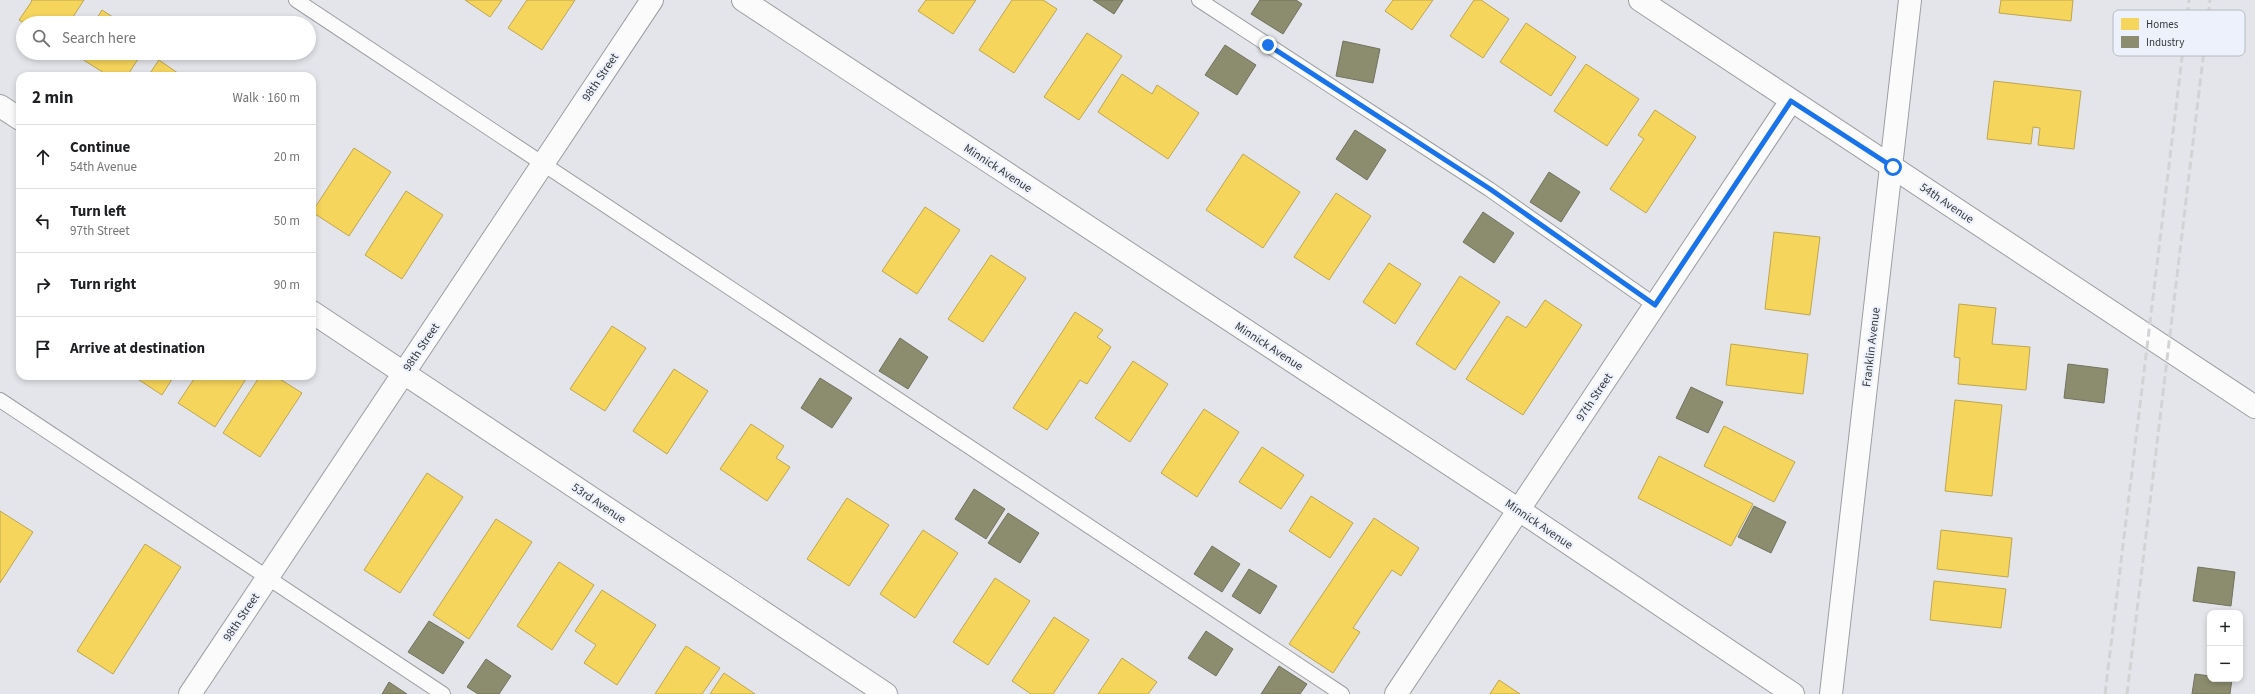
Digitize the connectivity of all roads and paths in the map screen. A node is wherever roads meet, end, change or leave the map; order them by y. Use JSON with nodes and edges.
{"nodes":[{"id":1,"x":296,"y":0,"type":"edge"},
{"id":2,"x":652,"y":0,"type":"edge"},
{"id":3,"x":743,"y":0,"type":"edge"},
{"id":4,"x":1199,"y":0,"type":"edge"},
{"id":5,"x":1640,"y":0,"type":"edge"},
{"id":6,"x":1910,"y":0,"type":"edge"},
{"id":7,"x":1663,"y":8,"type":"edge"},
{"id":8,"x":1791,"y":101,"type":"junction"},
{"id":9,"x":0,"y":106,"type":"edge"},
{"id":10,"x":16,"y":116,"type":"edge"},
{"id":11,"x":543,"y":163,"type":"junction"},
{"id":12,"x":1893,"y":167,"type":"junction"},
{"id":13,"x":1655,"y":305,"type":"junction"},
{"id":14,"x":316,"y":315,"type":"edge"},
{"id":15,"x":404,"y":373,"type":"junction"},
{"id":16,"x":0,"y":400,"type":"edge"},
{"id":17,"x":2255,"y":407,"type":"edge"},
{"id":18,"x":1519,"y":510,"type":"junction"},
{"id":19,"x":266,"y":578,"type":"junction"},
{"id":20,"x":190,"y":694,"type":"edge"},
{"id":21,"x":443,"y":694,"type":"edge"},
{"id":22,"x":886,"y":694,"type":"edge"},
{"id":23,"x":1342,"y":694,"type":"edge"},
{"id":24,"x":1396,"y":694,"type":"edge"},
{"id":25,"x":1793,"y":694,"type":"edge"},
{"id":26,"x":1831,"y":694,"type":"edge"}],
"edges":[{"from":1,"to":11,"type":"lane"},
{"from":2,"to":11,"type":"street","name":"98th Street"},
{"from":3,"to":18,"type":"street","name":"Minnick Avenue"},
{"from":4,"to":13,"type":"lane"},
{"from":5,"to":7,"type":"street","name":"54th Avenue"},
{"from":6,"to":12,"type":"street","name":"Franklin Avenue"},
{"from":7,"to":8,"type":"street","name":"54th Avenue"},
{"from":8,"to":12,"type":"street","name":"54th Avenue"},
{"from":8,"to":13,"type":"street","name":"97th Street"},
{"from":9,"to":10,"type":"street"},
{"from":11,"to":15,"type":"street","name":"98th Street"},
{"from":11,"to":23,"type":"lane"},
{"from":12,"to":17,"type":"street","name":"54th Avenue"},
{"from":12,"to":26,"type":"street","name":"Franklin Avenue"},
{"from":13,"to":18,"type":"street","name":"97th Street"},
{"from":14,"to":15,"type":"street","name":"53rd Avenue"},
{"from":15,"to":19,"type":"street","name":"98th Street"},
{"from":15,"to":22,"type":"street","name":"53rd Avenue"},
{"from":16,"to":19,"type":"lane"},
{"from":18,"to":24,"type":"street","name":"97th Street"},
{"from":18,"to":25,"type":"street","name":"Minnick Avenue"},
{"from":19,"to":20,"type":"street","name":"98th Street"},
{"from":19,"to":21,"type":"lane"}]}
